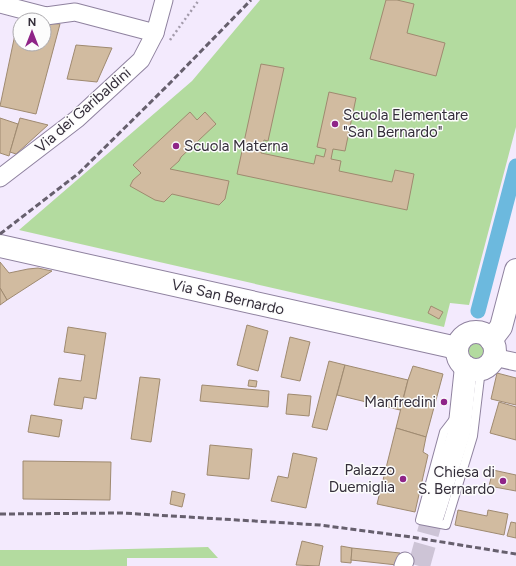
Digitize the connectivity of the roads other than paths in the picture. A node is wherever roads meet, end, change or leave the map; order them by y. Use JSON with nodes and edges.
{"nodes":[{"id":1,"x":164,"y":0,"type":"edge"},
{"id":2,"x":2,"y":7,"type":"edge"},
{"id":3,"x":156,"y":33,"type":"junction"},
{"id":4,"x":0,"y":178,"type":"edge"},
{"id":5,"x":0,"y":246,"type":"edge"},
{"id":6,"x":516,"y":270,"type":"edge"},
{"id":7,"x":457,"y":348,"type":"junction"},
{"id":8,"x":483,"y":358,"type":"junction"},
{"id":9,"x":516,"y":362,"type":"edge"},
{"id":10,"x":461,"y":411,"type":"junction"},
{"id":11,"x":434,"y":515,"type":"tunnel mouth"}],
"edges":[{"from":1,"to":3,"type":"street","name":"Via dei Garibaldini"},
{"from":2,"to":3,"type":"street"},
{"from":3,"to":4,"type":"street","name":"Via dei Garibaldini"},
{"from":5,"to":7,"type":"street","name":"Via San Bernardo"},
{"from":6,"to":8,"type":"street"},
{"from":7,"to":8,"type":"street"},
{"from":7,"to":8,"type":"street"},
{"from":8,"to":9,"type":"street"},
{"from":8,"to":10,"type":"street"},
{"from":8,"to":10,"type":"lane"},
{"from":10,"to":11,"type":"street"}]}
